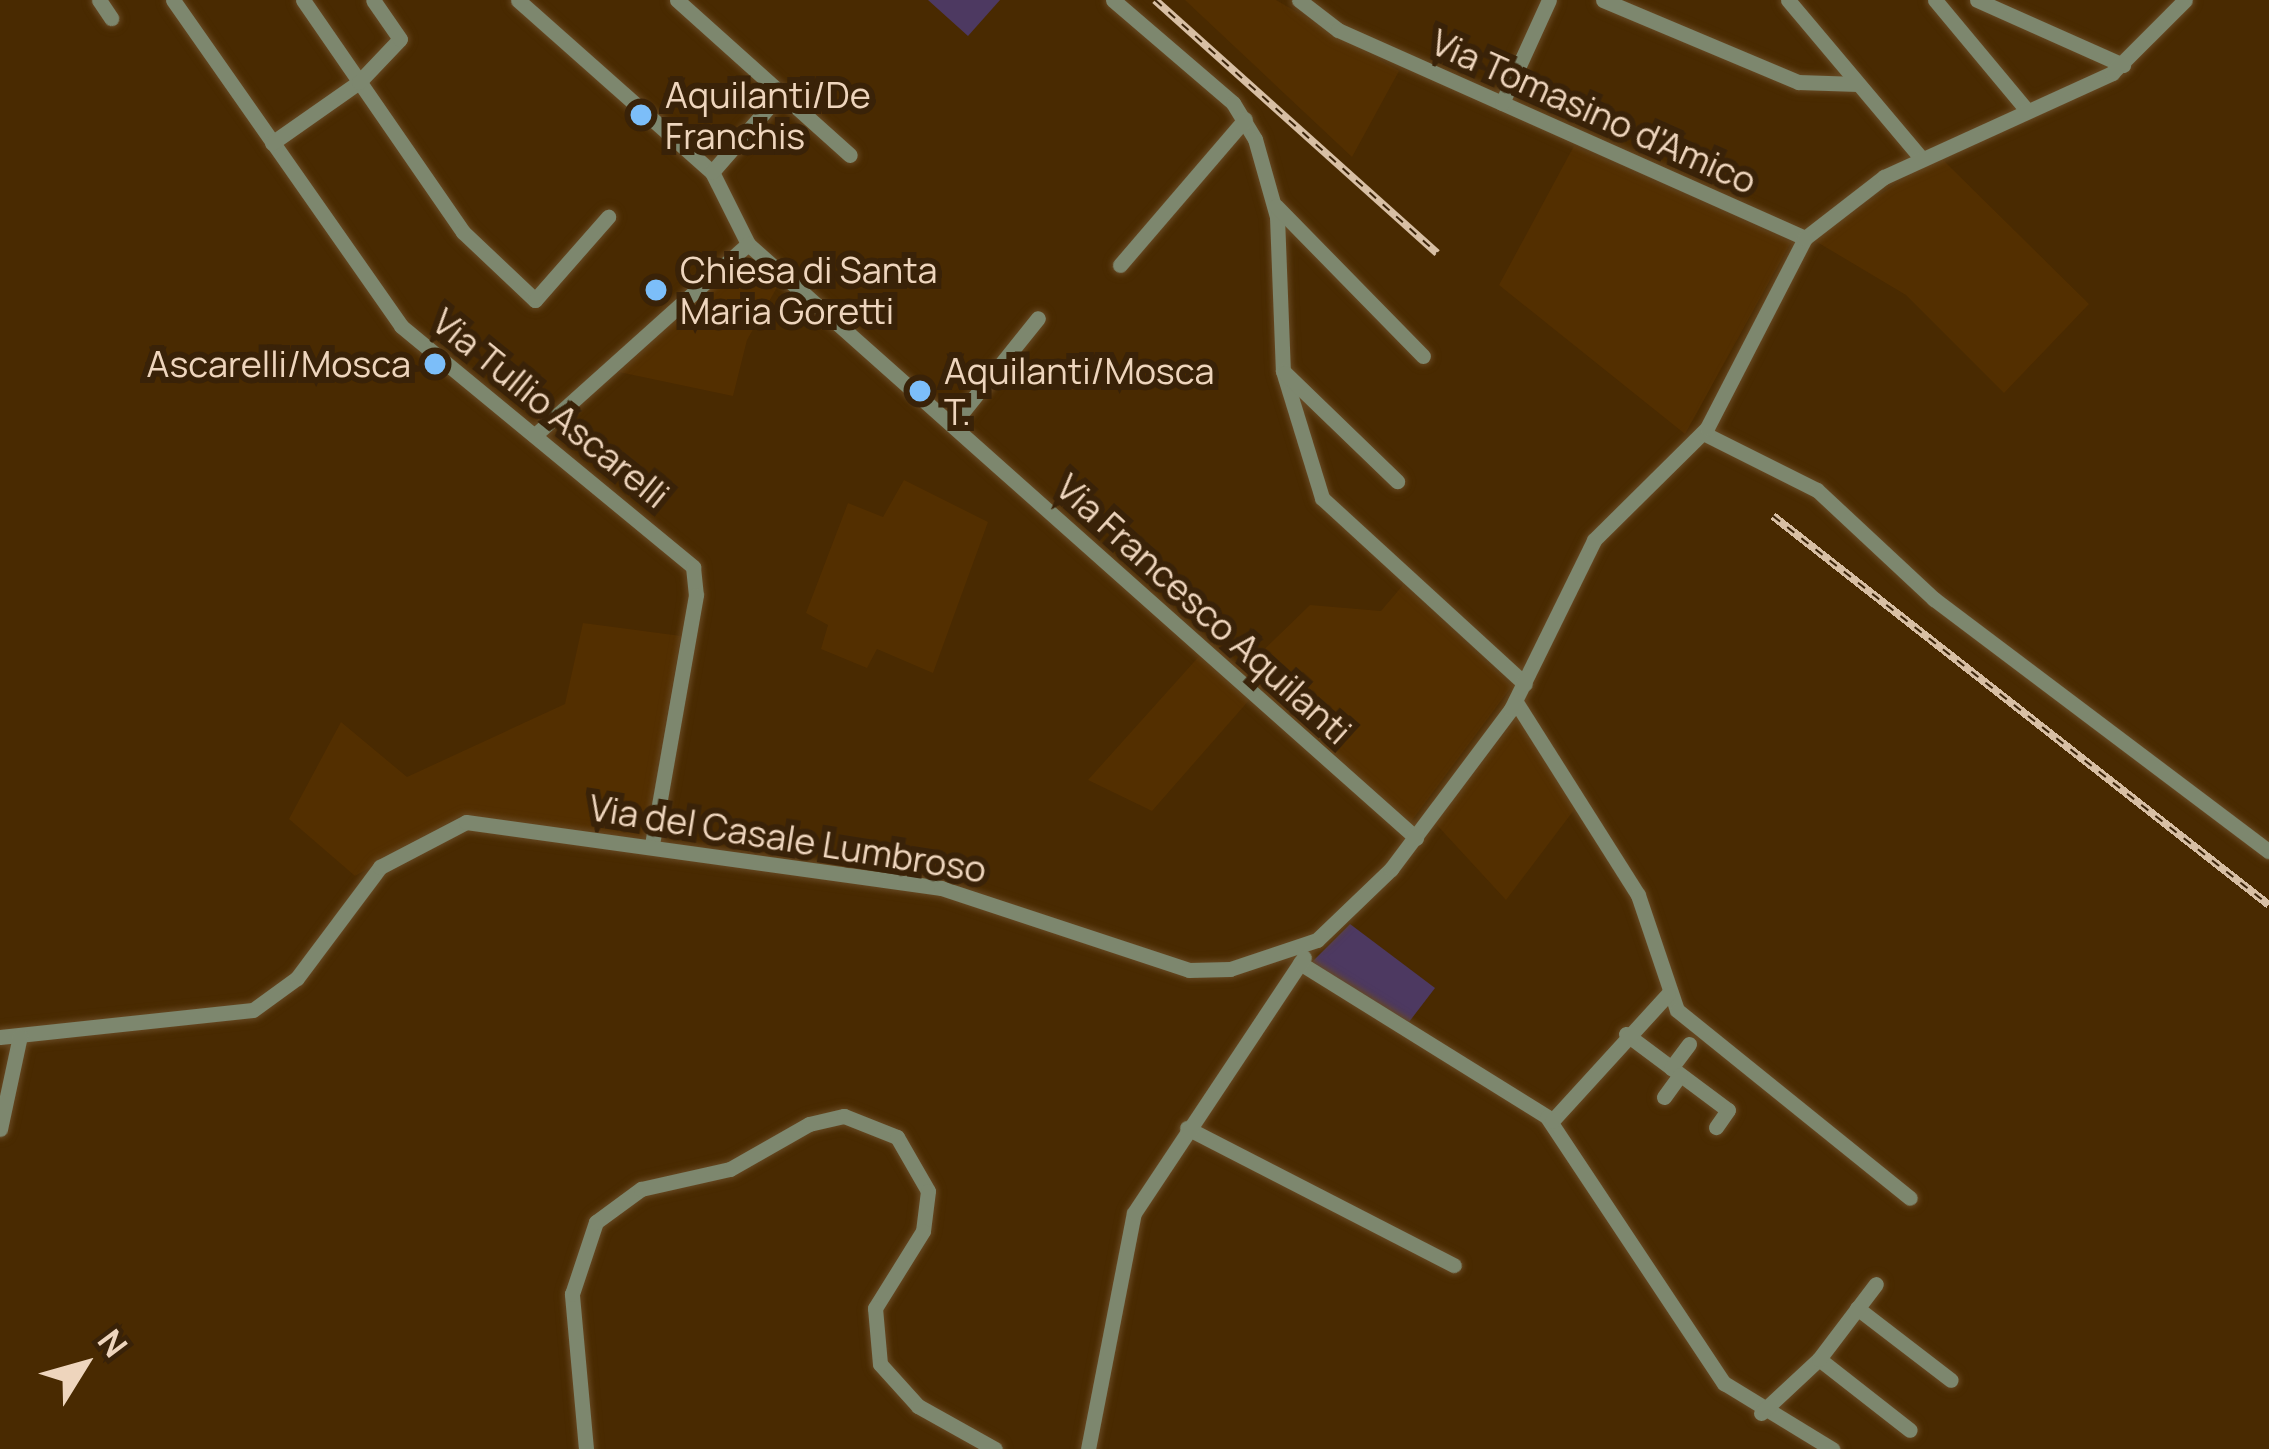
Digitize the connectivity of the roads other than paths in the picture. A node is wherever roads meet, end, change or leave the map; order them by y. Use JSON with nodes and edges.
{"nodes":[{"id":1,"x":99,"y":0,"type":"edge"},
{"id":2,"x":173,"y":0,"type":"edge"},
{"id":3,"x":303,"y":0,"type":"edge"},
{"id":4,"x":373,"y":0,"type":"edge"},
{"id":5,"x":518,"y":0,"type":"edge"},
{"id":6,"x":677,"y":0,"type":"edge"},
{"id":7,"x":1113,"y":0,"type":"edge"},
{"id":8,"x":1299,"y":0,"type":"edge"},
{"id":9,"x":1549,"y":0,"type":"edge"},
{"id":10,"x":1603,"y":0,"type":"edge"},
{"id":11,"x":1788,"y":0,"type":"edge"},
{"id":12,"x":1935,"y":0,"type":"edge"},
{"id":13,"x":1977,"y":0,"type":"edge"},
{"id":14,"x":2185,"y":0,"type":"edge"},
{"id":15,"x":111,"y":18,"type":"dead end"},
{"id":16,"x":2123,"y":65,"type":"junction"},
{"id":17,"x":359,"y":82,"type":"junction"},
{"id":18,"x":1858,"y":84,"type":"junction"},
{"id":19,"x":782,"y":93,"type":"junction"},
{"id":20,"x":1502,"y":103,"type":"junction"},
{"id":21,"x":2024,"y":107,"type":"junction"},
{"id":22,"x":1245,"y":119,"type":"junction"},
{"id":23,"x":272,"y":142,"type":"junction"},
{"id":24,"x":850,"y":155,"type":"dead end"},
{"id":25,"x":1921,"y":158,"type":"junction"},
{"id":26,"x":712,"y":172,"type":"junction"},
{"id":27,"x":1274,"y":204,"type":"junction"},
{"id":28,"x":608,"y":217,"type":"dead end"},
{"id":29,"x":1805,"y":238,"type":"junction"},
{"id":30,"x":748,"y":244,"type":"junction"},
{"id":31,"x":1120,"y":266,"type":"dead end"},
{"id":32,"x":1038,"y":318,"type":"dead end"},
{"id":33,"x":1423,"y":356,"type":"dead end"},
{"id":34,"x":1283,"y":371,"type":"junction"},
{"id":35,"x":952,"y":425,"type":"junction"},
{"id":36,"x":1703,"y":433,"type":"junction"},
{"id":37,"x":536,"y":435,"type":"junction"},
{"id":38,"x":1397,"y":481,"type":"dead end"},
{"id":39,"x":1525,"y":684,"type":"junction"},
{"id":40,"x":1516,"y":702,"type":"junction"},
{"id":41,"x":1416,"y":838,"type":"junction"},
{"id":42,"x":652,"y":845,"type":"junction"},
{"id":43,"x":2269,"y":851,"type":"edge"},
{"id":44,"x":1317,"y":940,"type":"junction"},
{"id":45,"x":1300,"y":963,"type":"junction"},
{"id":46,"x":1669,"y":994,"type":"junction"},
{"id":47,"x":1626,"y":1034,"type":"junction"},
{"id":48,"x":20,"y":1036,"type":"junction"},
{"id":49,"x":0,"y":1037,"type":"edge"},
{"id":50,"x":1688,"y":1044,"type":"dead end"},
{"id":51,"x":1676,"y":1071,"type":"junction"},
{"id":52,"x":1664,"y":1097,"type":"dead end"},
{"id":53,"x":1552,"y":1121,"type":"junction"},
{"id":54,"x":1716,"y":1127,"type":"dead end"},
{"id":55,"x":1187,"y":1128,"type":"junction"},
{"id":56,"x":0,"y":1130,"type":"edge"},
{"id":57,"x":1910,"y":1198,"type":"dead end"},
{"id":58,"x":1454,"y":1265,"type":"dead end"},
{"id":59,"x":1876,"y":1284,"type":"dead end"},
{"id":60,"x":1857,"y":1308,"type":"junction"},
{"id":61,"x":1819,"y":1359,"type":"junction"},
{"id":62,"x":1951,"y":1380,"type":"dead end"},
{"id":63,"x":1761,"y":1413,"type":"junction"},
{"id":64,"x":1910,"y":1430,"type":"dead end"},
{"id":65,"x":586,"y":1449,"type":"edge"},
{"id":66,"x":995,"y":1449,"type":"edge"},
{"id":67,"x":1088,"y":1449,"type":"edge"},
{"id":68,"x":1832,"y":1449,"type":"edge"}],
"edges":[{"from":1,"to":15,"type":"street"},
{"from":2,"to":23,"type":"street","name":"Via Tullio Ascarelli"},
{"from":3,"to":17,"type":"street"},
{"from":4,"to":17,"type":"street"},
{"from":5,"to":26,"type":"street","name":"Via Francesco Aquilanti"},
{"from":6,"to":19,"type":"street"},
{"from":7,"to":22,"type":"street"},
{"from":8,"to":20,"type":"street","name":"Via Tomasino d'Amico"},
{"from":9,"to":20,"type":"street"},
{"from":10,"to":18,"type":"street"},
{"from":11,"to":18,"type":"street"},
{"from":12,"to":21,"type":"street"},
{"from":13,"to":16,"type":"street"},
{"from":14,"to":16,"type":"street","name":"Via del Casale Lumbroso"},
{"from":16,"to":21,"type":"street","name":"Via del Casale Lumbroso"},
{"from":17,"to":23,"type":"street"},
{"from":17,"to":28,"type":"street"},
{"from":18,"to":25,"type":"street"},
{"from":19,"to":24,"type":"street"},
{"from":19,"to":26,"type":"street"},
{"from":20,"to":29,"type":"street","name":"Via Tomasino d'Amico"},
{"from":21,"to":25,"type":"street","name":"Via del Casale Lumbroso"},
{"from":22,"to":27,"type":"street"},
{"from":22,"to":31,"type":"street"},
{"from":23,"to":37,"type":"street","name":"Via Tullio Ascarelli"},
{"from":25,"to":29,"type":"street","name":"Via del Casale Lumbroso"},
{"from":26,"to":30,"type":"street","name":"Via Francesco Aquilanti"},
{"from":27,"to":33,"type":"street"},
{"from":27,"to":34,"type":"street"},
{"from":29,"to":36,"type":"street","name":"Via del Casale Lumbroso"},
{"from":30,"to":35,"type":"street","name":"Via Francesco Aquilanti"},
{"from":30,"to":37,"type":"street"},
{"from":32,"to":35,"type":"street"},
{"from":34,"to":38,"type":"street"},
{"from":34,"to":39,"type":"street"},
{"from":35,"to":41,"type":"street","name":"Via Francesco Aquilanti"},
{"from":36,"to":39,"type":"street","name":"Via del Casale Lumbroso"},
{"from":36,"to":43,"type":"street"},
{"from":37,"to":42,"type":"street","name":"Via Tullio Ascarelli"},
{"from":39,"to":40,"type":"street","name":"Via del Casale Lumbroso"},
{"from":40,"to":41,"type":"street","name":"Via del Casale Lumbroso"},
{"from":40,"to":46,"type":"street"},
{"from":41,"to":44,"type":"street","name":"Via del Casale Lumbroso"},
{"from":42,"to":44,"type":"street","name":"Via del Casale Lumbroso"},
{"from":42,"to":48,"type":"street","name":"Via del Casale Lumbroso"},
{"from":44,"to":45,"type":"street"},
{"from":45,"to":53,"type":"street"},
{"from":45,"to":55,"type":"street"},
{"from":46,"to":47,"type":"street"},
{"from":46,"to":57,"type":"street"},
{"from":47,"to":51,"type":"street"},
{"from":47,"to":53,"type":"street"},
{"from":48,"to":49,"type":"street","name":"Via del Casale Lumbroso"},
{"from":48,"to":56,"type":"street"},
{"from":50,"to":51,"type":"street"},
{"from":51,"to":52,"type":"street"},
{"from":51,"to":54,"type":"street"},
{"from":53,"to":63,"type":"street"},
{"from":55,"to":58,"type":"street"},
{"from":55,"to":67,"type":"street"},
{"from":59,"to":60,"type":"street"},
{"from":60,"to":61,"type":"street"},
{"from":60,"to":62,"type":"street"},
{"from":61,"to":63,"type":"street"},
{"from":61,"to":64,"type":"street"},
{"from":63,"to":68,"type":"street"},
{"from":65,"to":66,"type":"street"}]}
